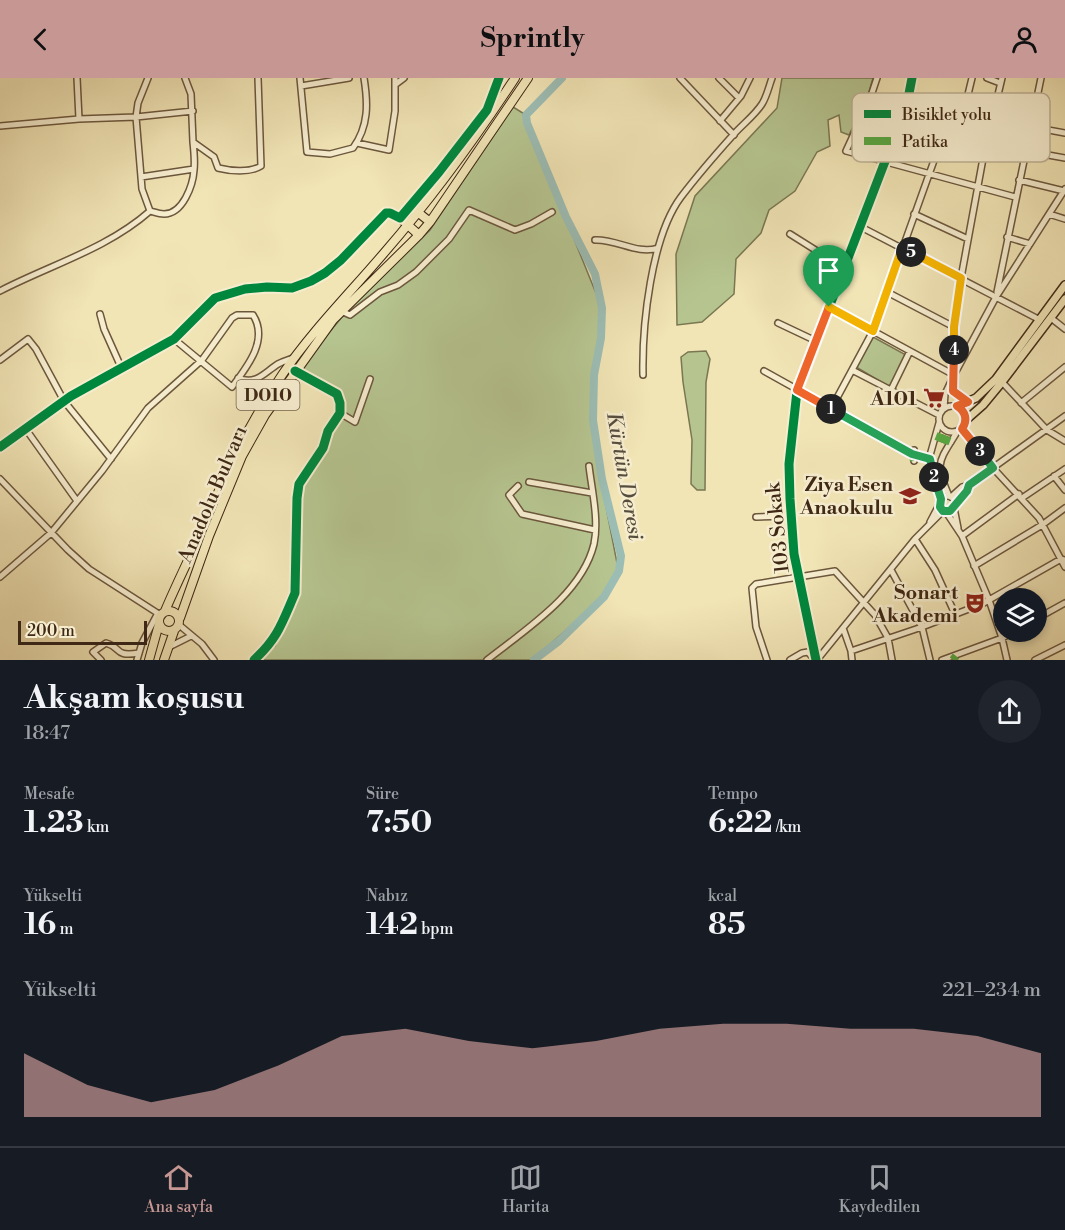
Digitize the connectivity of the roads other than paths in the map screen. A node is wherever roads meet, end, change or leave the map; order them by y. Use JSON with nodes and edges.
{"nodes":[{"id":1,"x":77,"y":78,"type":"edge"},
{"id":2,"x":148,"y":78,"type":"edge"},
{"id":3,"x":184,"y":78,"type":"edge"},
{"id":4,"x":258,"y":78,"type":"edge"},
{"id":5,"x":300,"y":78,"type":"edge"},
{"id":6,"x":349,"y":78,"type":"edge"},
{"id":7,"x":364,"y":78,"type":"edge"},
{"id":8,"x":404,"y":78,"type":"edge"},
{"id":9,"x":499,"y":78,"type":"edge"},
{"id":10,"x":515,"y":78,"type":"edge"},
{"id":11,"x":528,"y":78,"type":"edge"},
{"id":12,"x":680,"y":78,"type":"edge"},
{"id":13,"x":719,"y":78,"type":"edge"},
{"id":14,"x":750,"y":78,"type":"edge"},
{"id":15,"x":772,"y":78,"type":"edge"},
{"id":16,"x":871,"y":78,"type":"edge"},
{"id":17,"x":876,"y":78,"type":"edge"},
{"id":18,"x":912,"y":78,"type":"edge"},
{"id":19,"x":970,"y":78,"type":"edge"},
{"id":20,"x":987,"y":78,"type":"edge"},
{"id":21,"x":1041,"y":78,"type":"edge"},
{"id":22,"x":395,"y":81,"type":"edge"},
{"id":23,"x":1001,"y":81,"type":"edge"},
{"id":24,"x":301,"y":86,"type":"junction"},
{"id":25,"x":874,"y":87,"type":"junction"},
{"id":26,"x":871,"y":93,"type":"edge"},
{"id":27,"x":909,"y":93,"type":"edge"},
{"id":28,"x":967,"y":93,"type":"edge"},
{"id":29,"x":1037,"y":93,"type":"edge"},
{"id":30,"x":739,"y":98,"type":"junction"},
{"id":31,"x":193,"y":111,"type":"junction"},
{"id":32,"x":136,"y":117,"type":"junction"},
{"id":33,"x":79,"y":119,"type":"junction"},
{"id":34,"x":720,"y":121,"type":"junction"},
{"id":35,"x":0,"y":126,"type":"edge"},
{"id":36,"x":1050,"y":129,"type":"edge"},
{"id":37,"x":1065,"y":132,"type":"edge"},
{"id":38,"x":734,"y":135,"type":"junction"},
{"id":39,"x":852,"y":137,"type":"edge"},
{"id":40,"x":193,"y":142,"type":"junction"},
{"id":41,"x":357,"y":143,"type":"junction"},
{"id":42,"x":852,"y":153,"type":"edge"},
{"id":43,"x":1050,"y":155,"type":"edge"},
{"id":44,"x":1065,"y":158,"type":"edge"},
{"id":45,"x":885,"y":162,"type":"joint"},
{"id":46,"x":933,"y":162,"type":"edge"},
{"id":47,"x":982,"y":162,"type":"edge"},
{"id":48,"x":1023,"y":162,"type":"edge"},
{"id":49,"x":194,"y":169,"type":"junction"},
{"id":50,"x":928,"y":174,"type":"junction"},
{"id":51,"x":141,"y":177,"type":"junction"},
{"id":52,"x":1019,"y":180,"type":"junction"},
{"id":53,"x":977,"y":188,"type":"junction"},
{"id":54,"x":1064,"y":190,"type":"edge"},
{"id":55,"x":1015,"y":197,"type":"junction"},
{"id":56,"x":414,"y":209,"type":"junction"},
{"id":57,"x":150,"y":211,"type":"junction"},
{"id":58,"x":552,"y":212,"type":"dead end"},
{"id":59,"x":914,"y":214,"type":"junction"},
{"id":60,"x":1049,"y":214,"type":"junction"},
{"id":61,"x":400,"y":219,"type":"junction"},
{"id":62,"x":1065,"y":219,"type":"edge"},
{"id":63,"x":430,"y":222,"type":"junction"},
{"id":64,"x":407,"y":225,"type":"junction"},
{"id":65,"x":859,"y":226,"type":"junction"},
{"id":66,"x":790,"y":234,"type":"dead end"},
{"id":67,"x":419,"y":235,"type":"junction"},
{"id":68,"x":1007,"y":237,"type":"junction"},
{"id":69,"x":968,"y":239,"type":"junction"},
{"id":70,"x":595,"y":240,"type":"dead end"},
{"id":71,"x":1030,"y":244,"type":"junction"},
{"id":72,"x":658,"y":248,"type":"junction"},
{"id":73,"x":902,"y":248,"type":"junction"},
{"id":74,"x":844,"y":268,"type":"junction"},
{"id":75,"x":961,"y":278,"type":"junction"},
{"id":76,"x":1065,"y":285,"type":"edge"},
{"id":77,"x":0,"y":291,"type":"edge"},
{"id":78,"x":887,"y":292,"type":"junction"},
{"id":79,"x":996,"y":297,"type":"junction"},
{"id":80,"x":1065,"y":298,"type":"edge"},
{"id":81,"x":829,"y":307,"type":"junction"},
{"id":82,"x":341,"y":311,"type":"junction"},
{"id":83,"x":100,"y":314,"type":"dead end"},
{"id":84,"x":1051,"y":318,"type":"junction"},
{"id":85,"x":1040,"y":320,"type":"junction"},
{"id":86,"x":778,"y":323,"type":"dead end"},
{"id":87,"x":954,"y":327,"type":"junction"},
{"id":88,"x":1065,"y":329,"type":"edge"},
{"id":89,"x":873,"y":331,"type":"junction"},
{"id":90,"x":174,"y":339,"type":"junction"},
{"id":91,"x":816,"y":341,"type":"junction"},
{"id":92,"x":910,"y":351,"type":"junction"},
{"id":93,"x":294,"y":358,"type":"junction"},
{"id":94,"x":0,"y":360,"type":"edge"},
{"id":95,"x":202,"y":360,"type":"junction"},
{"id":96,"x":121,"y":367,"type":"junction"},
{"id":97,"x":1065,"y":367,"type":"edge"},
{"id":98,"x":852,"y":370,"type":"junction"},
{"id":99,"x":295,"y":371,"type":"junction"},
{"id":100,"x":764,"y":371,"type":"dead end"},
{"id":101,"x":643,"y":375,"type":"dead end"},
{"id":102,"x":954,"y":375,"type":"junction"},
{"id":103,"x":238,"y":378,"type":"junction"},
{"id":104,"x":370,"y":380,"type":"dead end"},
{"id":105,"x":1002,"y":382,"type":"junction"},
{"id":106,"x":797,"y":390,"type":"junction"},
{"id":107,"x":891,"y":390,"type":"junction"},
{"id":108,"x":64,"y":401,"type":"junction"},
{"id":109,"x":968,"y":402,"type":"junction"},
{"id":110,"x":1021,"y":403,"type":"junction"},
{"id":111,"x":957,"y":406,"type":"junction"},
{"id":112,"x":831,"y":408,"type":"junction"},
{"id":113,"x":944,"y":408,"type":"junction"},
{"id":114,"x":340,"y":413,"type":"junction"},
{"id":115,"x":939,"y":415,"type":"junction"},
{"id":116,"x":1065,"y":416,"type":"edge"},
{"id":117,"x":966,"y":420,"type":"junction"},
{"id":118,"x":939,"y":423,"type":"junction"},
{"id":119,"x":26,"y":428,"type":"junction"},
{"id":120,"x":959,"y":430,"type":"junction"},
{"id":121,"x":1047,"y":430,"type":"junction"},
{"id":122,"x":936,"y":436,"type":"junction"},
{"id":123,"x":1065,"y":441,"type":"edge"},
{"id":124,"x":951,"y":442,"type":"junction"},
{"id":125,"x":0,"y":447,"type":"edge"},
{"id":126,"x":913,"y":452,"type":"junction"},
{"id":127,"x":111,"y":459,"type":"junction"},
{"id":128,"x":930,"y":459,"type":"junction"},
{"id":129,"x":914,"y":461,"type":"dead end"},
{"id":130,"x":589,"y":466,"type":"dead end"},
{"id":131,"x":993,"y":468,"type":"junction"},
{"id":132,"x":1065,"y":469,"type":"edge"},
{"id":133,"x":1054,"y":476,"type":"junction"},
{"id":134,"x":0,"y":479,"type":"edge"},
{"id":135,"x":529,"y":482,"type":"dead end"},
{"id":136,"x":969,"y":485,"type":"junction"},
{"id":137,"x":518,"y":486,"type":"dead end"},
{"id":138,"x":1065,"y":490,"type":"edge"},
{"id":139,"x":592,"y":493,"type":"junction"},
{"id":140,"x":1020,"y":496,"type":"junction"},
{"id":141,"x":950,"y":497,"type":"junction"},
{"id":142,"x":77,"y":501,"type":"junction"},
{"id":143,"x":955,"y":506,"type":"junction"},
{"id":144,"x":942,"y":507,"type":"junction"},
{"id":145,"x":1065,"y":508,"type":"edge"},
{"id":146,"x":791,"y":516,"type":"junction"},
{"id":147,"x":756,"y":517,"type":"dead end"},
{"id":148,"x":1042,"y":525,"type":"junction"},
{"id":149,"x":958,"y":528,"type":"junction"},
{"id":150,"x":595,"y":530,"type":"junction"},
{"id":151,"x":51,"y":533,"type":"junction"},
{"id":152,"x":962,"y":536,"type":"junction"},
{"id":153,"x":915,"y":539,"type":"junction"},
{"id":154,"x":1064,"y":558,"type":"edge"},
{"id":155,"x":974,"y":566,"type":"junction"},
{"id":156,"x":1065,"y":567,"type":"edge"},
{"id":157,"x":891,"y":570,"type":"junction"},
{"id":158,"x":0,"y":577,"type":"edge"},
{"id":159,"x":799,"y":578,"type":"junction"},
{"id":160,"x":988,"y":600,"type":"junction"},
{"id":161,"x":864,"y":602,"type":"junction"},
{"id":162,"x":1065,"y":603,"type":"edge"},
{"id":163,"x":1047,"y":613,"type":"edge"},
{"id":164,"x":955,"y":614,"type":"junction"},
{"id":165,"x":993,"y":614,"type":"edge"},
{"id":166,"x":161,"y":616,"type":"junction"},
{"id":167,"x":177,"y":624,"type":"junction"},
{"id":168,"x":922,"y":627,"type":"junction"},
{"id":169,"x":843,"y":628,"type":"junction"},
{"id":170,"x":191,"y":636,"type":"junction"},
{"id":171,"x":888,"y":638,"type":"junction"},
{"id":172,"x":993,"y":642,"type":"edge"},
{"id":173,"x":1003,"y":642,"type":"edge"},
{"id":174,"x":1065,"y":645,"type":"edge"},
{"id":175,"x":168,"y":648,"type":"junction"},
{"id":176,"x":851,"y":651,"type":"junction"},
{"id":177,"x":138,"y":657,"type":"edge"},
{"id":178,"x":954,"y":658,"type":"edge"},
{"id":179,"x":102,"y":660,"type":"edge"},
{"id":180,"x":149,"y":660,"type":"edge"},
{"id":181,"x":164,"y":660,"type":"edge"},
{"id":182,"x":214,"y":660,"type":"edge"},
{"id":183,"x":254,"y":660,"type":"edge"},
{"id":184,"x":487,"y":660,"type":"edge"},
{"id":185,"x":767,"y":660,"type":"edge"},
{"id":186,"x":790,"y":660,"type":"edge"},
{"id":187,"x":816,"y":660,"type":"edge"},
{"id":188,"x":852,"y":660,"type":"edge"},
{"id":189,"x":892,"y":660,"type":"edge"},
{"id":190,"x":930,"y":660,"type":"edge"},
{"id":191,"x":942,"y":660,"type":"edge"},
{"id":192,"x":1007,"y":660,"type":"edge"},
{"id":193,"x":1035,"y":660,"type":"edge"}],
"edges":[{"from":1,"to":33,"type":"street"},
{"from":2,"to":32,"type":"street"},
{"from":3,"to":31,"type":"street"},
{"from":4,"to":40,"type":"street"},
{"from":5,"to":24,"type":"street"},
{"from":6,"to":24,"type":"street"},
{"from":7,"to":41,"type":"street"},
{"from":8,"to":22,"type":"street"},
{"from":9,"to":56,"type":"street"},
{"from":10,"to":56,"type":"highway","name":"Anadolu Bulvarı","number":"D010"},
{"from":11,"to":63,"type":"highway","name":"Anadolu Bulvarı","number":"D010"},
{"from":12,"to":34,"type":"street"},
{"from":13,"to":30,"type":"street"},
{"from":14,"to":30,"type":"street"},
{"from":15,"to":38,"type":"street"},
{"from":16,"to":25,"type":"street"},
{"from":17,"to":25,"type":"street"},
{"from":18,"to":27,"type":"street","name":"103 Sokak"},
{"from":19,"to":28,"type":"street"},
{"from":20,"to":23,"type":"street"},
{"from":21,"to":29,"type":"street"},
{"from":22,"to":41,"type":"street"},
{"from":24,"to":41,"type":"street"},
{"from":25,"to":26,"type":"street"},
{"from":30,"to":34,"type":"street"},
{"from":31,"to":32,"type":"street"},
{"from":31,"to":40,"type":"street"},
{"from":32,"to":33,"type":"street"},
{"from":32,"to":51,"type":"street"},
{"from":33,"to":35,"type":"street"},
{"from":34,"to":38,"type":"street"},
{"from":36,"to":37,"type":"street"},
{"from":38,"to":72,"type":"street"},
{"from":39,"to":42,"type":"street"},
{"from":40,"to":49,"type":"street"},
{"from":43,"to":44,"type":"street"},
{"from":45,"to":50,"type":"street"},
{"from":45,"to":65,"type":"street","name":"103 Sokak"},
{"from":46,"to":50,"type":"street"},
{"from":47,"to":53,"type":"street"},
{"from":48,"to":52,"type":"street"},
{"from":49,"to":51,"type":"street"},
{"from":49,"to":57,"type":"street"},
{"from":50,"to":53,"type":"street"},
{"from":50,"to":59,"type":"street"},
{"from":51,"to":57,"type":"street"},
{"from":52,"to":54,"type":"street"},
{"from":52,"to":55,"type":"street"},
{"from":53,"to":55,"type":"street"},
{"from":53,"to":69,"type":"street"},
{"from":54,"to":60,"type":"street"},
{"from":55,"to":68,"type":"street"},
{"from":56,"to":61,"type":"street"},
{"from":56,"to":63,"type":"highway"},
{"from":56,"to":64,"type":"highway","name":"Anadolu Bulvarı","number":"D010"},
{"from":57,"to":77,"type":"street"},
{"from":58,"to":82,"type":"street"},
{"from":59,"to":69,"type":"street"},
{"from":59,"to":73,"type":"street"},
{"from":60,"to":62,"type":"street"},
{"from":60,"to":71,"type":"street"},
{"from":61,"to":64,"type":"highway"},
{"from":61,"to":90,"type":"street"},
{"from":63,"to":67,"type":"highway","name":"Anadolu Bulvarı","number":"D010"},
{"from":64,"to":67,"type":"highway"},
{"from":64,"to":93,"type":"highway","name":"Anadolu Bulvarı","number":"D010"},
{"from":65,"to":73,"type":"street"},
{"from":65,"to":74,"type":"street","name":"103 Sokak"},
{"from":66,"to":74,"type":"street"},
{"from":67,"to":82,"type":"highway","name":"Anadolu Bulvarı","number":"D010"},
{"from":68,"to":71,"type":"street"},
{"from":68,"to":79,"type":"street"},
{"from":69,"to":75,"type":"street"},
{"from":70,"to":72,"type":"street"},
{"from":71,"to":79,"type":"street"},
{"from":72,"to":101,"type":"street"},
{"from":73,"to":75,"type":"street"},
{"from":73,"to":78,"type":"street"},
{"from":74,"to":81,"type":"street","name":"103 Sokak"},
{"from":75,"to":79,"type":"street"},
{"from":75,"to":87,"type":"street"},
{"from":76,"to":85,"type":"main road"},
{"from":78,"to":87,"type":"street"},
{"from":78,"to":89,"type":"street"},
{"from":79,"to":85,"type":"street"},
{"from":79,"to":102,"type":"street"},
{"from":80,"to":84,"type":"main road"},
{"from":81,"to":89,"type":"street"},
{"from":81,"to":91,"type":"street","name":"103 Sokak"},
{"from":82,"to":99,"type":"highway","name":"Anadolu Bulvarı","number":"D010"},
{"from":83,"to":96,"type":"street"},
{"from":84,"to":88,"type":"street"},
{"from":84,"to":105,"type":"main road"},
{"from":85,"to":109,"type":"main road"},
{"from":86,"to":91,"type":"street"},
{"from":87,"to":102,"type":"street"},
{"from":89,"to":92,"type":"street"},
{"from":89,"to":98,"type":"street"},
{"from":90,"to":95,"type":"street"},
{"from":90,"to":96,"type":"street"},
{"from":91,"to":106,"type":"street","name":"103 Sokak"},
{"from":92,"to":102,"type":"street"},
{"from":92,"to":107,"type":"street"},
{"from":93,"to":103,"type":"street"},
{"from":93,"to":166,"type":"highway","name":"Anadolu Bulvarı","number":"D010"},
{"from":94,"to":108,"type":"street"},
{"from":95,"to":103,"type":"street"},
{"from":95,"to":103,"type":"street"},
{"from":95,"to":127,"type":"street"},
{"from":96,"to":108,"type":"street"},
{"from":97,"to":110,"type":"street"},
{"from":98,"to":107,"type":"street"},
{"from":98,"to":112,"type":"street"},
{"from":99,"to":114,"type":"street"},
{"from":99,"to":167,"type":"highway","name":"Anadolu Bulvarı","number":"D010"},
{"from":100,"to":106,"type":"street"},
{"from":102,"to":109,"type":"street"},
{"from":102,"to":113,"type":"street"},
{"from":104,"to":114,"type":"street"},
{"from":105,"to":110,"type":"street"},
{"from":105,"to":117,"type":"main road"},
{"from":106,"to":112,"type":"street"},
{"from":106,"to":146,"type":"street","name":"103 Sokak"},
{"from":107,"to":115,"type":"street"},
{"from":108,"to":119,"type":"street"},
{"from":108,"to":127,"type":"street"},
{"from":109,"to":111,"type":"main road"},
{"from":110,"to":121,"type":"street"},
{"from":111,"to":113,"type":"street"},
{"from":111,"to":117,"type":"street"},
{"from":112,"to":126,"type":"street"},
{"from":113,"to":115,"type":"street"},
{"from":114,"to":183,"type":"street"},
{"from":115,"to":118,"type":"street"},
{"from":116,"to":121,"type":"street"},
{"from":117,"to":120,"type":"street"},
{"from":118,"to":120,"type":"street"},
{"from":118,"to":122,"type":"street"},
{"from":119,"to":125,"type":"street"},
{"from":119,"to":142,"type":"street"},
{"from":120,"to":124,"type":"street"},
{"from":120,"to":131,"type":"street"},
{"from":121,"to":123,"type":"street"},
{"from":121,"to":131,"type":"street"},
{"from":122,"to":124,"type":"street"},
{"from":122,"to":128,"type":"street"},
{"from":124,"to":141,"type":"street"},
{"from":126,"to":128,"type":"street"},
{"from":126,"to":129,"type":"street"},
{"from":127,"to":142,"type":"street"},
{"from":128,"to":144,"type":"street"},
{"from":130,"to":139,"type":"street"},
{"from":131,"to":136,"type":"street"},
{"from":131,"to":140,"type":"street"},
{"from":132,"to":133,"type":"street"},
{"from":133,"to":138,"type":"street"},
{"from":133,"to":140,"type":"street"},
{"from":134,"to":151,"type":"street"},
{"from":135,"to":139,"type":"street"},
{"from":136,"to":141,"type":"street"},
{"from":136,"to":143,"type":"street"},
{"from":137,"to":150,"type":"street"},
{"from":139,"to":150,"type":"street"},
{"from":140,"to":148,"type":"street"},
{"from":140,"to":152,"type":"street"},
{"from":141,"to":143,"type":"street"},
{"from":141,"to":144,"type":"street"},
{"from":142,"to":151,"type":"street"},
{"from":143,"to":144,"type":"street"},
{"from":143,"to":149,"type":"street"},
{"from":144,"to":149,"type":"street"},
{"from":144,"to":153,"type":"street"},
{"from":145,"to":148,"type":"street"},
{"from":146,"to":147,"type":"street"},
{"from":146,"to":159,"type":"street","name":"103 Sokak"},
{"from":148,"to":154,"type":"street"},
{"from":148,"to":155,"type":"street"},
{"from":149,"to":152,"type":"street"},
{"from":150,"to":184,"type":"street"},
{"from":151,"to":158,"type":"street"},
{"from":151,"to":166,"type":"street"},
{"from":152,"to":155,"type":"street"},
{"from":153,"to":157,"type":"street"},
{"from":153,"to":164,"type":"street"},
{"from":154,"to":156,"type":"street"},
{"from":154,"to":160,"type":"street"},
{"from":155,"to":160,"type":"street"},
{"from":157,"to":161,"type":"street"},
{"from":157,"to":168,"type":"street"},
{"from":159,"to":161,"type":"street"},
{"from":159,"to":185,"type":"street"},
{"from":159,"to":187,"type":"street","name":"103 Sokak"},
{"from":160,"to":164,"type":"street"},
{"from":160,"to":165,"type":"street"},
{"from":161,"to":169,"type":"street"},
{"from":161,"to":171,"type":"street"},
{"from":162,"to":163,"type":"street"},
{"from":164,"to":168,"type":"street"},
{"from":166,"to":167,"type":"highway"},
{"from":166,"to":167,"type":"highway"},
{"from":166,"to":177,"type":"street"},
{"from":166,"to":180,"type":"highway","name":"Anadolu Bulvarı","number":"D010"},
{"from":167,"to":170,"type":"street"},
{"from":167,"to":175,"type":"highway","name":"Anadolu Bulvarı","number":"D010"},
{"from":168,"to":171,"type":"street"},
{"from":168,"to":190,"type":"street"},
{"from":169,"to":176,"type":"street"},
{"from":169,"to":187,"type":"street"},
{"from":170,"to":175,"type":"street"},
{"from":170,"to":182,"type":"street"},
{"from":171,"to":176,"type":"street"},
{"from":171,"to":189,"type":"street"},
{"from":172,"to":178,"type":"street"},
{"from":173,"to":192,"type":"street"},
{"from":174,"to":193,"type":"street"},
{"from":175,"to":181,"type":"highway","name":"Anadolu Bulvarı","number":"D010"},
{"from":176,"to":188,"type":"street"},
{"from":177,"to":179,"type":"street"},
{"from":178,"to":191,"type":"street"},
{"from":186,"to":187,"type":"street"}]}
